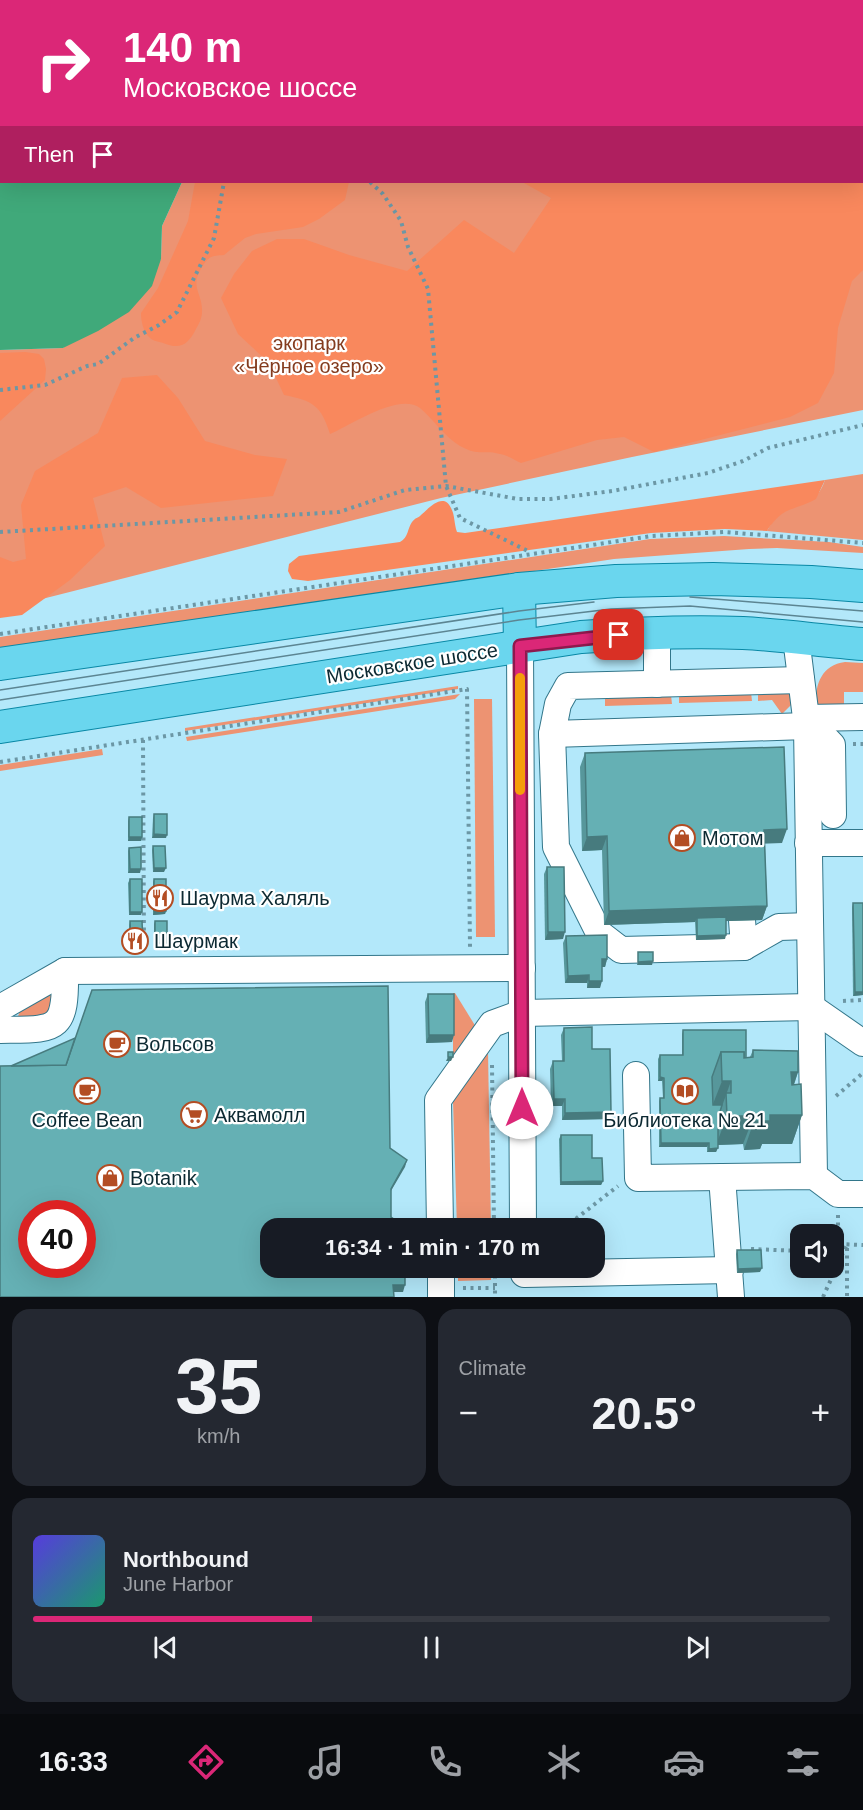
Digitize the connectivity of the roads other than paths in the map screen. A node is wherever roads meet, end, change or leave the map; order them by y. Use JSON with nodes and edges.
{"nodes":[{"id":1,"x":863,"y":586,"type":"edge"},
{"id":2,"x":519,"y":589,"type":"junction"},
{"id":3,"x":657,"y":632,"type":"junction"},
{"id":4,"x":796,"y":638,"type":"junction"},
{"id":5,"x":863,"y":644,"type":"edge"},
{"id":6,"x":520,"y":646,"type":"junction"},
{"id":7,"x":0,"y":664,"type":"edge"},
{"id":8,"x":801,"y":680,"type":"junction"},
{"id":9,"x":657,"y":684,"type":"junction"},
{"id":10,"x":863,"y":717,"type":"edge"},
{"id":11,"x":806,"y":722,"type":"junction"},
{"id":12,"x":0,"y":727,"type":"edge"},
{"id":13,"x":552,"y":734,"type":"junction"},
{"id":14,"x":833,"y":815,"type":"dead end"},
{"id":15,"x":808,"y":843,"type":"junction"},
{"id":16,"x":863,"y":843,"type":"edge"},
{"id":17,"x":742,"y":920,"type":"edge"},
{"id":18,"x":810,"y":926,"type":"junction"},
{"id":19,"x":744,"y":947,"type":"junction"},
{"id":20,"x":522,"y":968,"type":"junction"},
{"id":21,"x":65,"y":971,"type":"junction"},
{"id":22,"x":811,"y":1006,"type":"junction"},
{"id":23,"x":0,"y":1008,"type":"edge"},
{"id":24,"x":522,"y":1013,"type":"junction"},
{"id":25,"x":0,"y":1029,"type":"edge"},
{"id":26,"x":863,"y":1043,"type":"edge"},
{"id":27,"x":636,"y":1075,"type":"dead end"},
{"id":28,"x":814,"y":1176,"type":"junction"},
{"id":29,"x":722,"y":1177,"type":"junction"},
{"id":30,"x":863,"y":1194,"type":"edge"},
{"id":31,"x":440,"y":1218,"type":"edge"},
{"id":32,"x":523,"y":1218,"type":"edge"},
{"id":33,"x":729,"y":1260,"type":"junction"},
{"id":34,"x":444,"y":1278,"type":"edge"},
{"id":35,"x":524,"y":1280,"type":"edge"},
{"id":36,"x":448,"y":1293,"type":"edge"},
{"id":37,"x":731,"y":1297,"type":"edge"}],
"edges":[{"from":1,"to":2,"type":"main road"},
{"from":2,"to":6,"type":"main road"},
{"from":2,"to":7,"type":"main road"},
{"from":3,"to":4,"type":"main road","name":"Московское шоссе"},
{"from":3,"to":6,"type":"main road","name":"Московское шоссе"},
{"from":3,"to":9,"type":"street"},
{"from":4,"to":5,"type":"main road","name":"Московское шоссе"},
{"from":4,"to":8,"type":"street"},
{"from":6,"to":12,"type":"main road","name":"Московское шоссе"},
{"from":6,"to":20,"type":"street"},
{"from":8,"to":9,"type":"street"},
{"from":8,"to":11,"type":"street"},
{"from":9,"to":13,"type":"street"},
{"from":10,"to":11,"type":"street"},
{"from":11,"to":13,"type":"street"},
{"from":11,"to":14,"type":"street"},
{"from":11,"to":15,"type":"street"},
{"from":13,"to":19,"type":"street"},
{"from":15,"to":16,"type":"street"},
{"from":15,"to":18,"type":"street"},
{"from":17,"to":19,"type":"street"},
{"from":18,"to":19,"type":"street"},
{"from":18,"to":22,"type":"street"},
{"from":20,"to":21,"type":"street"},
{"from":20,"to":24,"type":"street"},
{"from":21,"to":23,"type":"street"},
{"from":21,"to":25,"type":"street"},
{"from":22,"to":24,"type":"street"},
{"from":22,"to":26,"type":"street"},
{"from":22,"to":28,"type":"street"},
{"from":24,"to":31,"type":"street"},
{"from":24,"to":32,"type":"street"},
{"from":27,"to":29,"type":"street"},
{"from":28,"to":29,"type":"street"},
{"from":28,"to":30,"type":"street"},
{"from":29,"to":33,"type":"street"},
{"from":33,"to":35,"type":"street"},
{"from":33,"to":37,"type":"street"},
{"from":34,"to":36,"type":"street"}]}
